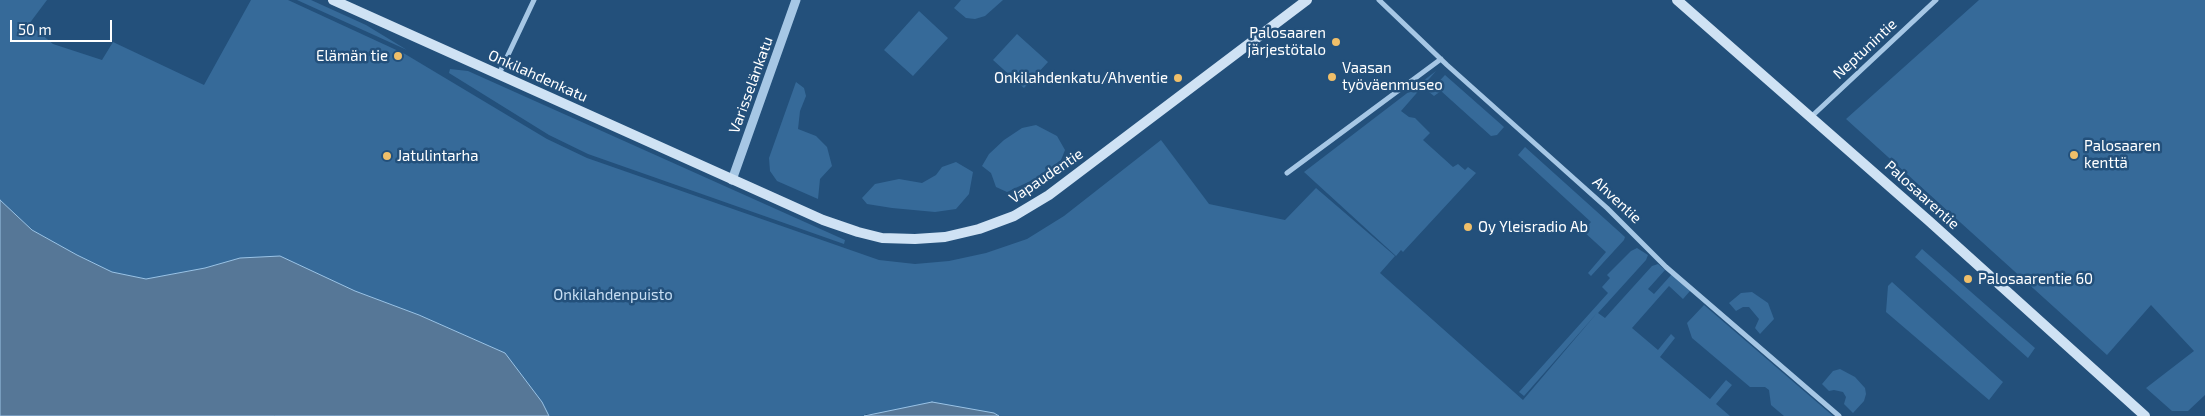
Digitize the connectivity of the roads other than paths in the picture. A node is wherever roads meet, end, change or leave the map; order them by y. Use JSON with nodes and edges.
{"nodes":[{"id":1,"x":332,"y":0,"type":"edge"},
{"id":2,"x":534,"y":0,"type":"edge"},
{"id":3,"x":796,"y":0,"type":"edge"},
{"id":4,"x":1307,"y":0,"type":"edge"},
{"id":5,"x":1379,"y":0,"type":"edge"},
{"id":6,"x":1677,"y":0,"type":"edge"},
{"id":7,"x":1936,"y":0,"type":"edge"},
{"id":8,"x":1441,"y":59,"type":"junction"},
{"id":9,"x":498,"y":75,"type":"junction"},
{"id":10,"x":1810,"y":117,"type":"junction"},
{"id":11,"x":1287,"y":172,"type":"dead end"},
{"id":12,"x":732,"y":180,"type":"junction"},
{"id":13,"x":1840,"y":416,"type":"edge"},
{"id":14,"x":2145,"y":416,"type":"edge"}],
"edges":[{"from":1,"to":9,"type":"main road","name":"Onkilahdenkatu"},
{"from":2,"to":9,"type":"street"},
{"from":3,"to":12,"type":"street","name":"Varisselänkatu"},
{"from":4,"to":12,"type":"main road","name":"Vapaudentie"},
{"from":5,"to":8,"type":"street","name":"Ahventie"},
{"from":6,"to":10,"type":"main road","name":"Palosaarentie"},
{"from":7,"to":10,"type":"street","name":"Neptunintie"},
{"from":8,"to":11,"type":"street"},
{"from":8,"to":13,"type":"street","name":"Ahventie"},
{"from":9,"to":12,"type":"main road","name":"Onkilahdenkatu"},
{"from":10,"to":14,"type":"main road","name":"Palosaarentie"}]}
